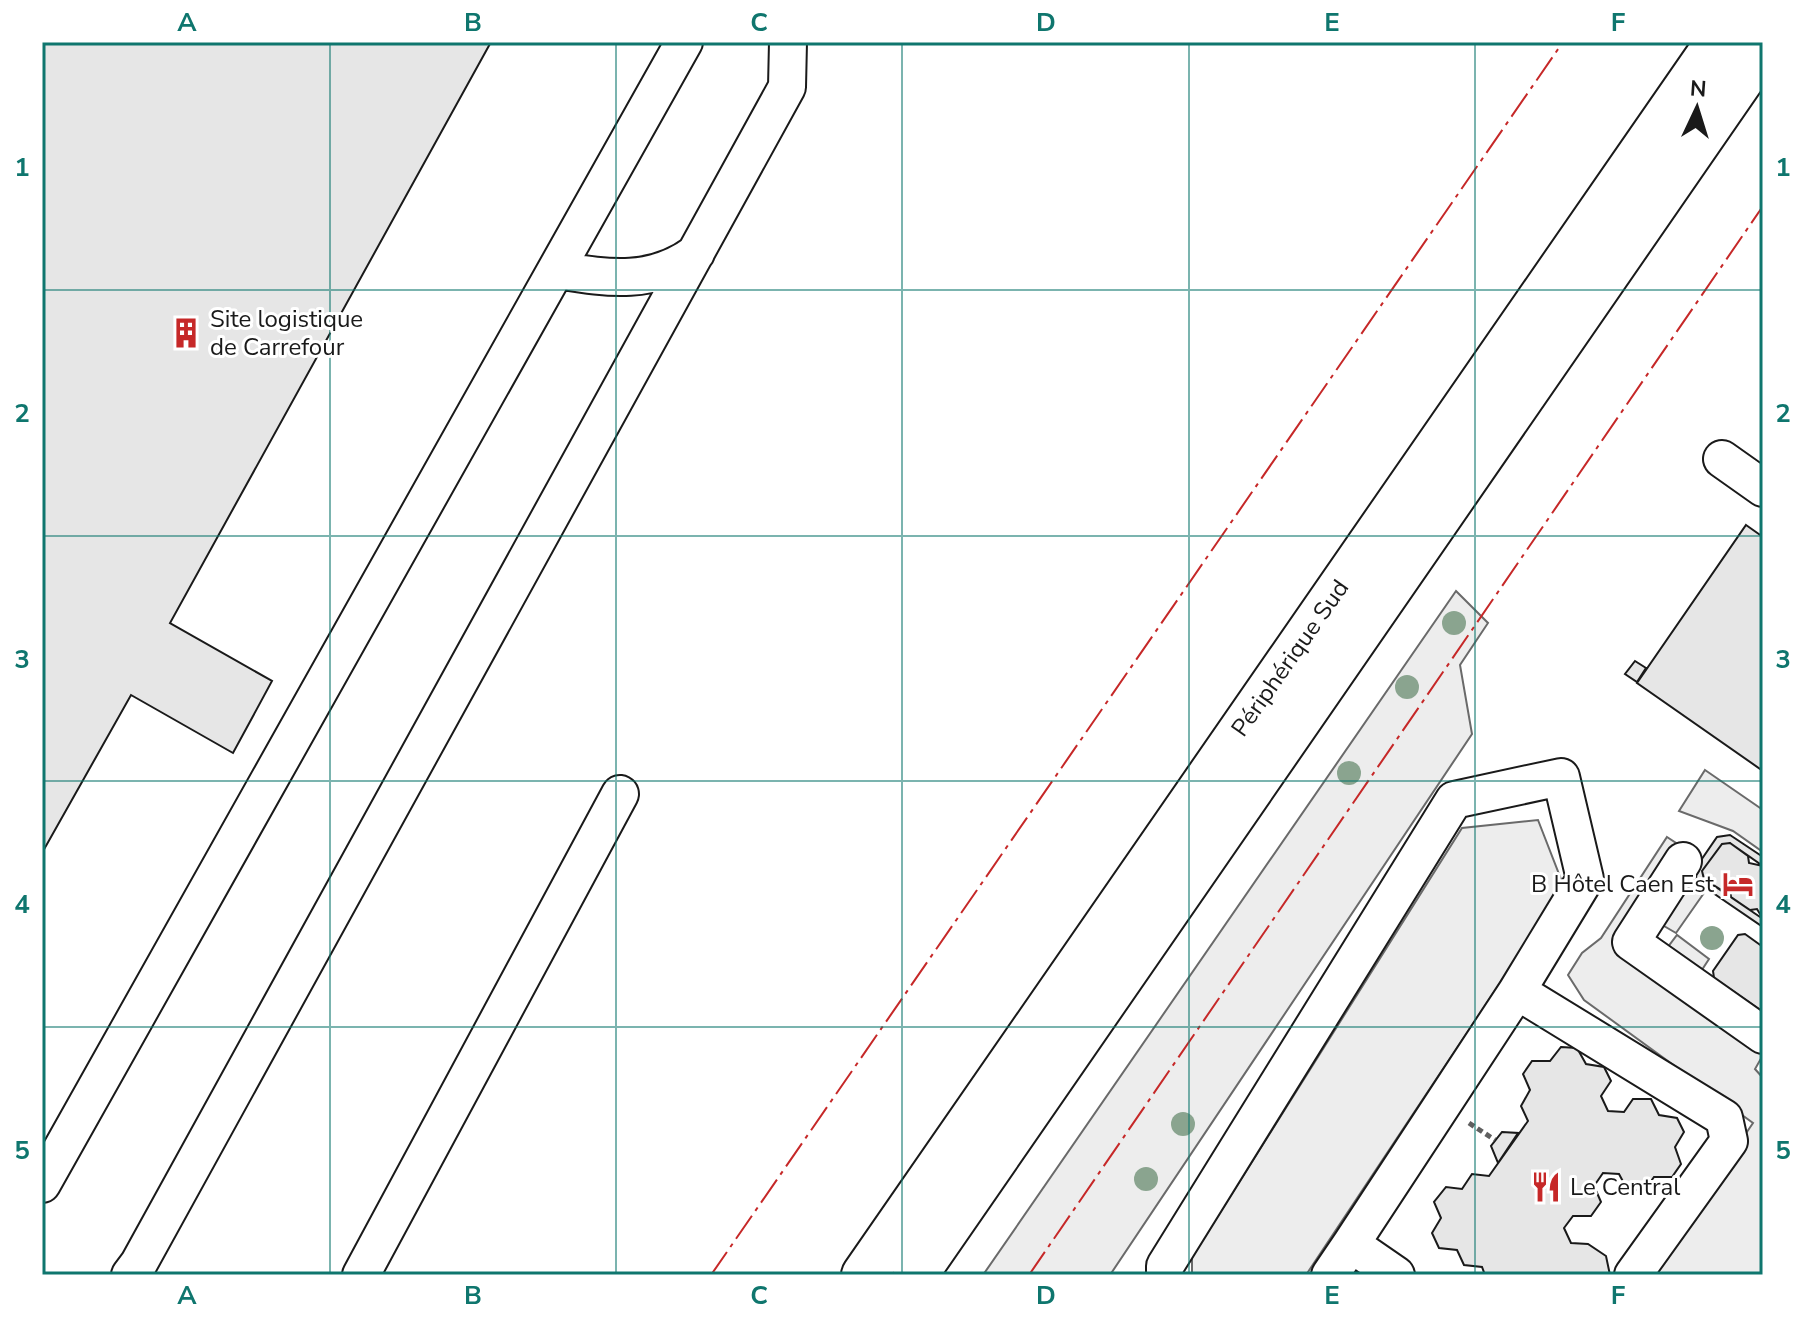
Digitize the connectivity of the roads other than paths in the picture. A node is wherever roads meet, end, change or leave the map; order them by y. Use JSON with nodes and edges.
{"nodes":[{"id":1,"x":684,"y":42,"type":"edge"},
{"id":2,"x":788,"y":42,"type":"edge"},
{"id":3,"x":1718,"y":42,"type":"edge"},
{"id":4,"x":1763,"y":48,"type":"edge"},
{"id":5,"x":696,"y":253,"type":"junction"},
{"id":6,"x":556,"y":270,"type":"junction"},
{"id":7,"x":1722,"y":459,"type":"dead end"},
{"id":8,"x":1763,"y":488,"type":"edge"},
{"id":9,"x":620,"y":794,"type":"dead end"},
{"id":10,"x":1683,"y":861,"type":"dead end"},
{"id":11,"x":1517,"y":991,"type":"junction"},
{"id":12,"x":1763,"y":1035,"type":"edge"},
{"id":13,"x":42,"y":1184,"type":"edge"},
{"id":14,"x":1351,"y":1244,"type":"junction"},
{"id":15,"x":130,"y":1275,"type":"edge"},
{"id":16,"x":361,"y":1275,"type":"edge"},
{"id":17,"x":864,"y":1275,"type":"edge"},
{"id":18,"x":915,"y":1275,"type":"edge"},
{"id":19,"x":1165,"y":1275,"type":"edge"},
{"id":20,"x":1330,"y":1275,"type":"edge"},
{"id":21,"x":1396,"y":1275,"type":"edge"},
{"id":22,"x":1633,"y":1275,"type":"edge"}],
"edges":[{"from":1,"to":6,"type":"lane"},
{"from":2,"to":5,"type":"lane"},
{"from":3,"to":17,"type":"highway","name":"Périphérique Sud"},
{"from":4,"to":18,"type":"highway","name":"Périphérique Sud"},
{"from":5,"to":6,"type":"lane"},
{"from":5,"to":15,"type":"lane"},
{"from":6,"to":13,"type":"lane"},
{"from":7,"to":8,"type":"lane"},
{"from":9,"to":16,"type":"lane"},
{"from":10,"to":12,"type":"lane"},
{"from":11,"to":14,"type":"lane"},
{"from":11,"to":19,"type":"lane"},
{"from":11,"to":22,"type":"lane"},
{"from":14,"to":20,"type":"lane"},
{"from":14,"to":21,"type":"lane"}]}
